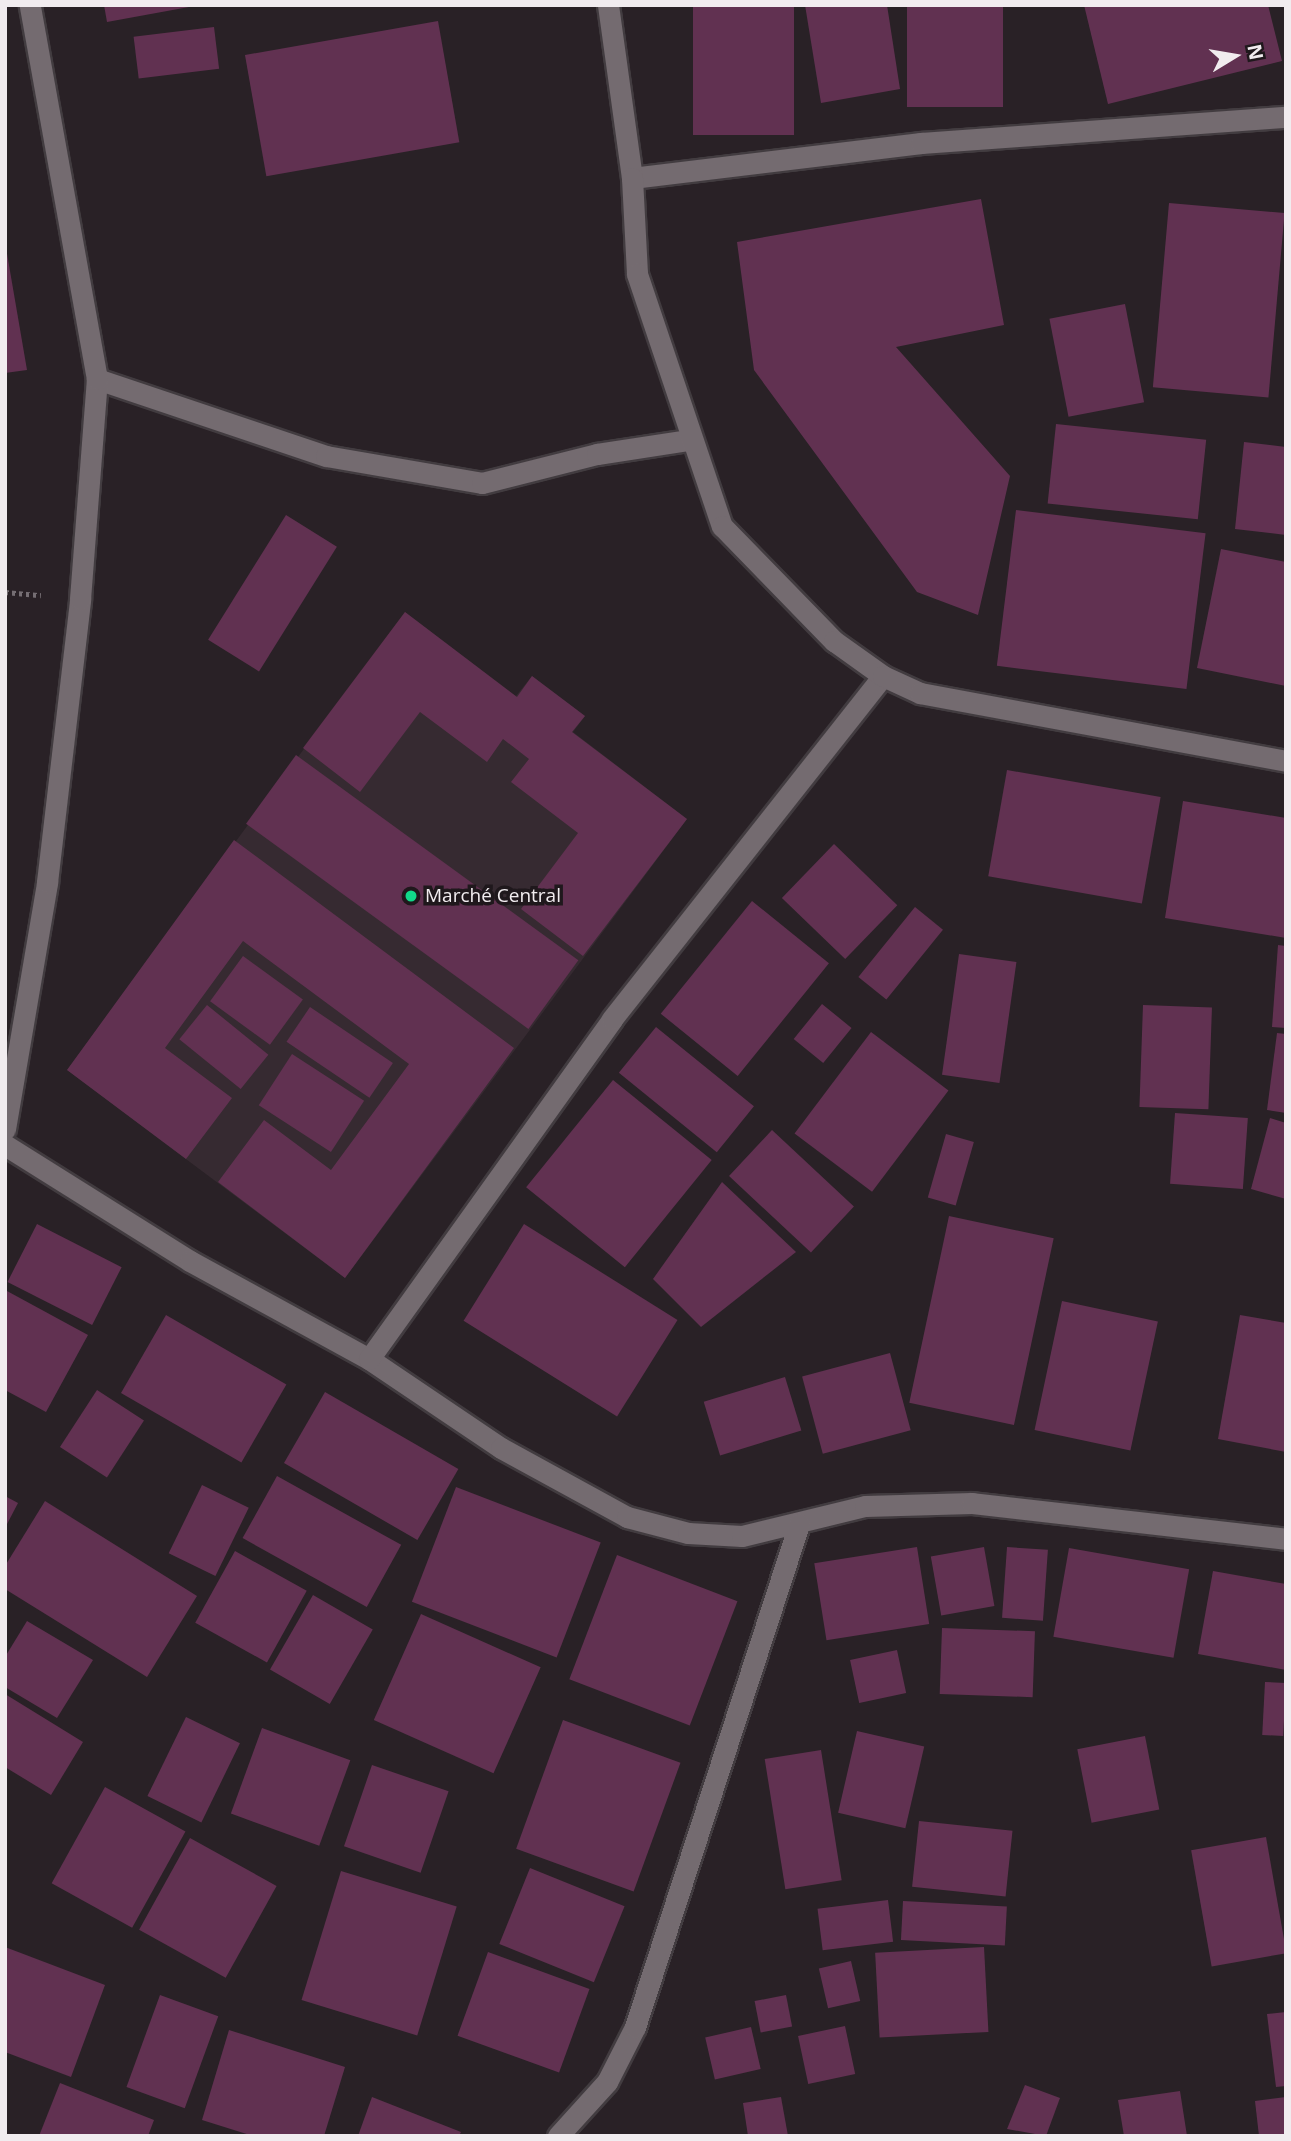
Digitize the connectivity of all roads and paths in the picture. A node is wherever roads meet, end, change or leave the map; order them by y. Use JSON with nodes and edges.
{"nodes":[{"id":1,"x":30,"y":5,"type":"edge"},
{"id":2,"x":608,"y":5,"type":"edge"},
{"id":3,"x":1286,"y":117,"type":"edge"},
{"id":4,"x":632,"y":178,"type":"junction"},
{"id":5,"x":97,"y":379,"type":"junction"},
{"id":6,"x":689,"y":440,"type":"junction"},
{"id":7,"x":883,"y":676,"type":"junction"},
{"id":8,"x":1286,"y":761,"type":"edge"},
{"id":9,"x":5,"y":1129,"type":"edge"},
{"id":10,"x":5,"y":1144,"type":"edge"},
{"id":11,"x":369,"y":1359,"type":"junction"},
{"id":12,"x":799,"y":1524,"type":"junction"},
{"id":13,"x":1286,"y":1539,"type":"edge"},
{"id":14,"x":558,"y":2136,"type":"edge"}],
"edges":[{"from":1,"to":5,"type":"street"},
{"from":2,"to":4,"type":"street"},
{"from":3,"to":4,"type":"street"},
{"from":4,"to":6,"type":"street"},
{"from":5,"to":6,"type":"street"},
{"from":5,"to":9,"type":"street"},
{"from":6,"to":7,"type":"street"},
{"from":7,"to":8,"type":"street"},
{"from":7,"to":11,"type":"street"},
{"from":10,"to":11,"type":"street"},
{"from":11,"to":12,"type":"street"},
{"from":12,"to":13,"type":"street"},
{"from":12,"to":14,"type":"street"}]}
